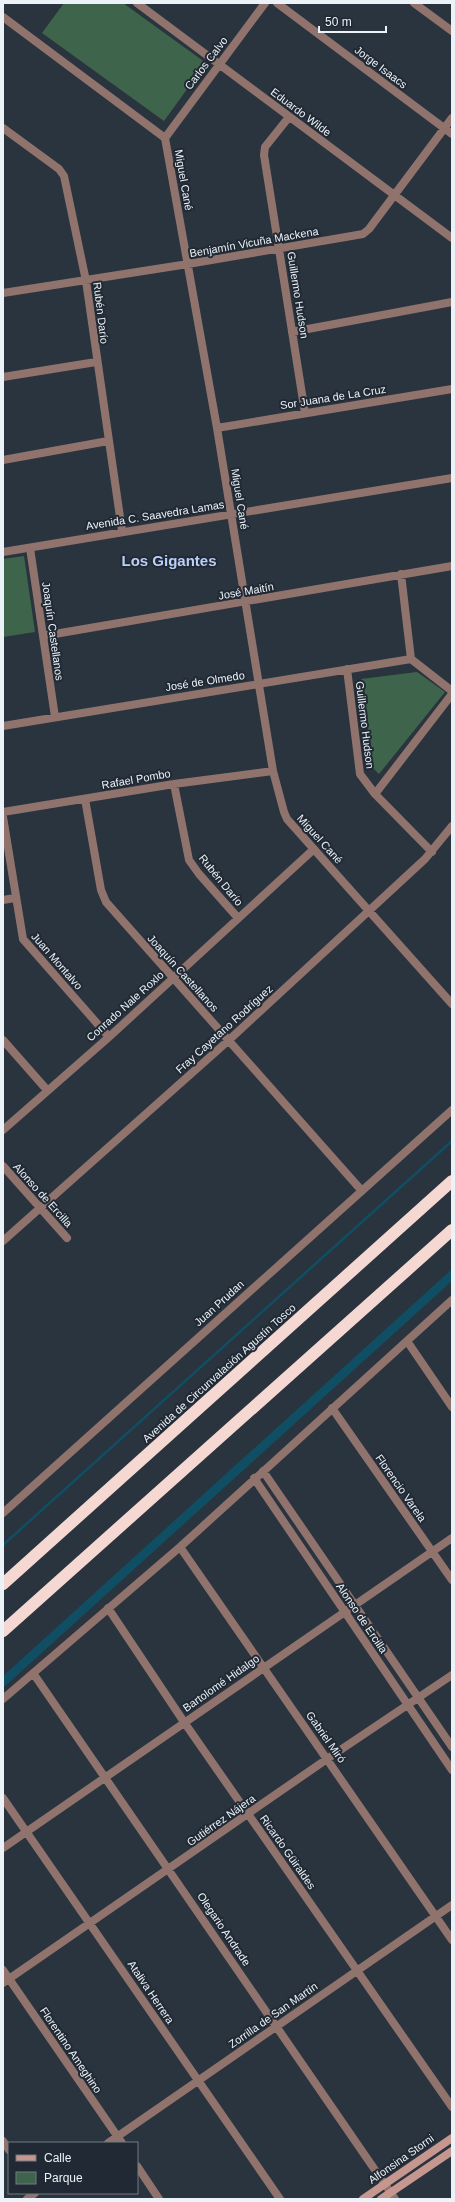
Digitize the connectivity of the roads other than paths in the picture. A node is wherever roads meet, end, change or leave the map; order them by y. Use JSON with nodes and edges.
{"nodes":[{"id":1,"x":137,"y":3,"type":"edge"},
{"id":2,"x":265,"y":3,"type":"edge"},
{"id":3,"x":277,"y":3,"type":"edge"},
{"id":4,"x":414,"y":3,"type":"edge"},
{"id":5,"x":3,"y":17,"type":"edge"},
{"id":6,"x":452,"y":31,"type":"edge"},
{"id":7,"x":218,"y":64,"type":"junction"},
{"id":8,"x":289,"y":117,"type":"junction"},
{"id":9,"x":452,"y":118,"type":"edge"},
{"id":10,"x":3,"y":128,"type":"edge"},
{"id":11,"x":444,"y":128,"type":"junction"},
{"id":12,"x":452,"y":134,"type":"edge"},
{"id":13,"x":165,"y":138,"type":"junction"},
{"id":14,"x":396,"y":195,"type":"junction"},
{"id":15,"x":452,"y":238,"type":"edge"},
{"id":16,"x":279,"y":249,"type":"junction"},
{"id":17,"x":188,"y":264,"type":"junction"},
{"id":18,"x":86,"y":281,"type":"junction"},
{"id":19,"x":3,"y":293,"type":"edge"},
{"id":20,"x":452,"y":302,"type":"edge"},
{"id":21,"x":292,"y":332,"type":"junction"},
{"id":22,"x":96,"y":362,"type":"junction"},
{"id":23,"x":3,"y":377,"type":"edge"},
{"id":24,"x":452,"y":389,"type":"edge"},
{"id":25,"x":305,"y":413,"type":"junction"},
{"id":26,"x":218,"y":428,"type":"junction"},
{"id":27,"x":108,"y":441,"type":"junction"},
{"id":28,"x":3,"y":460,"type":"edge"},
{"id":29,"x":452,"y":478,"type":"edge"},
{"id":30,"x":232,"y":514,"type":"junction"},
{"id":31,"x":122,"y":531,"type":"junction"},
{"id":32,"x":30,"y":548,"type":"junction"},
{"id":33,"x":3,"y":552,"type":"edge"},
{"id":34,"x":452,"y":566,"type":"edge"},
{"id":35,"x":401,"y":574,"type":"junction"},
{"id":36,"x":245,"y":602,"type":"junction"},
{"id":37,"x":43,"y":636,"type":"junction"},
{"id":38,"x":411,"y":659,"type":"junction"},
{"id":39,"x":348,"y":669,"type":"junction"},
{"id":40,"x":259,"y":684,"type":"junction"},
{"id":41,"x":452,"y":692,"type":"edge"},
{"id":42,"x":55,"y":717,"type":"junction"},
{"id":43,"x":3,"y":726,"type":"edge"},
{"id":44,"x":273,"y":771,"type":"junction"},
{"id":45,"x":174,"y":784,"type":"junction"},
{"id":46,"x":375,"y":794,"type":"junction"},
{"id":47,"x":85,"y":799,"type":"junction"},
{"id":48,"x":3,"y":812,"type":"edge"},
{"id":49,"x":3,"y":817,"type":"edge"},
{"id":50,"x":452,"y":826,"type":"edge"},
{"id":51,"x":314,"y":849,"type":"junction"},
{"id":52,"x":432,"y":852,"type":"junction"},
{"id":53,"x":15,"y":898,"type":"junction"},
{"id":54,"x":3,"y":900,"type":"edge"},
{"id":55,"x":369,"y":911,"type":"junction"},
{"id":56,"x":238,"y":918,"type":"junction"},
{"id":57,"x":173,"y":978,"type":"junction"},
{"id":58,"x":452,"y":1004,"type":"edge"},
{"id":59,"x":109,"y":1037,"type":"junction"},
{"id":60,"x":3,"y":1040,"type":"edge"},
{"id":61,"x":229,"y":1040,"type":"junction"},
{"id":62,"x":47,"y":1090,"type":"junction"},
{"id":63,"x":452,"y":1110,"type":"edge"},
{"id":64,"x":3,"y":1130,"type":"edge"},
{"id":65,"x":3,"y":1166,"type":"edge"},
{"id":66,"x":452,"y":1182,"type":"edge"},
{"id":67,"x":362,"y":1191,"type":"junction"},
{"id":68,"x":41,"y":1208,"type":"junction"},
{"id":69,"x":452,"y":1230,"type":"edge"},
{"id":70,"x":67,"y":1238,"type":"dead end"},
{"id":71,"x":3,"y":1241,"type":"edge"},
{"id":72,"x":452,"y":1300,"type":"edge"},
{"id":73,"x":407,"y":1341,"type":"junction"},
{"id":74,"x":452,"y":1407,"type":"edge"},
{"id":75,"x":332,"y":1408,"type":"junction"},
{"id":76,"x":263,"y":1471,"type":"junction"},
{"id":77,"x":254,"y":1478,"type":"junction"},
{"id":78,"x":3,"y":1513,"type":"edge"},
{"id":79,"x":452,"y":1538,"type":"edge"},
{"id":80,"x":180,"y":1548,"type":"junction"},
{"id":81,"x":432,"y":1552,"type":"junction"},
{"id":82,"x":452,"y":1580,"type":"edge"},
{"id":83,"x":3,"y":1584,"type":"edge"},
{"id":84,"x":355,"y":1605,"type":"junction"},
{"id":85,"x":108,"y":1608,"type":"junction"},
{"id":86,"x":345,"y":1612,"type":"junction"},
{"id":87,"x":3,"y":1631,"type":"edge"},
{"id":88,"x":264,"y":1667,"type":"junction"},
{"id":89,"x":33,"y":1673,"type":"junction"},
{"id":90,"x":452,"y":1675,"type":"edge"},
{"id":91,"x":418,"y":1698,"type":"junction"},
{"id":92,"x":3,"y":1699,"type":"edge"},
{"id":93,"x":408,"y":1704,"type":"junction"},
{"id":94,"x":184,"y":1722,"type":"junction"},
{"id":95,"x":452,"y":1747,"type":"edge"},
{"id":96,"x":327,"y":1759,"type":"junction"},
{"id":97,"x":452,"y":1770,"type":"edge"},
{"id":98,"x":106,"y":1778,"type":"junction"},
{"id":99,"x":3,"y":1798,"type":"edge"},
{"id":100,"x":248,"y":1814,"type":"junction"},
{"id":101,"x":27,"y":1832,"type":"junction"},
{"id":102,"x":3,"y":1848,"type":"edge"},
{"id":103,"x":169,"y":1869,"type":"junction"},
{"id":104,"x":452,"y":1905,"type":"edge"},
{"id":105,"x":435,"y":1916,"type":"junction"},
{"id":106,"x":90,"y":1922,"type":"junction"},
{"id":107,"x":452,"y":1940,"type":"edge"},
{"id":108,"x":3,"y":1970,"type":"edge"},
{"id":109,"x":356,"y":1970,"type":"junction"},
{"id":110,"x":6,"y":1981,"type":"edge"},
{"id":111,"x":277,"y":2026,"type":"junction"},
{"id":112,"x":198,"y":2080,"type":"junction"},
{"id":113,"x":452,"y":2107,"type":"edge"},
{"id":114,"x":452,"y":2138,"type":"edge"},
{"id":115,"x":119,"y":2140,"type":"edge"},
{"id":116,"x":452,"y":2151,"type":"edge"},
{"id":117,"x":138,"y":2168,"type":"edge"},
{"id":118,"x":385,"y":2185,"type":"junction"},
{"id":119,"x":393,"y":2196,"type":"edge"},
{"id":120,"x":159,"y":2199,"type":"edge"},
{"id":121,"x":280,"y":2199,"type":"edge"},
{"id":122,"x":363,"y":2199,"type":"edge"},
{"id":123,"x":381,"y":2199,"type":"edge"}],
"edges":[{"from":1,"to":7,"type":"street","name":"Eduardo Wilde"},
{"from":2,"to":7,"type":"street","name":"Carlos Calvo"},
{"from":3,"to":11,"type":"street","name":"Jorge Isaacs"},
{"from":4,"to":6,"type":"street"},
{"from":5,"to":13,"type":"street","name":"Miguel Cané"},
{"from":7,"to":8,"type":"street","name":"Eduardo Wilde"},
{"from":7,"to":13,"type":"street","name":"Carlos Calvo"},
{"from":8,"to":14,"type":"street","name":"Eduardo Wilde"},
{"from":8,"to":16,"type":"street","name":"Guillermo Hudson"},
{"from":9,"to":11,"type":"street","name":"Benjamín Vicuña Mackena"},
{"from":10,"to":18,"type":"street","name":"Rubén Darío"},
{"from":11,"to":12,"type":"street","name":"Jorge Isaacs"},
{"from":11,"to":14,"type":"street","name":"Benjamín Vicuña Mackena"},
{"from":13,"to":17,"type":"street","name":"Miguel Cané"},
{"from":14,"to":15,"type":"street","name":"Eduardo Wilde"},
{"from":14,"to":16,"type":"street","name":"Benjamín Vicuña Mackena"},
{"from":16,"to":17,"type":"street","name":"Benjamín Vicuña Mackena"},
{"from":16,"to":21,"type":"street","name":"Guillermo Hudson"},
{"from":17,"to":18,"type":"street","name":"Benjamín Vicuña Mackena"},
{"from":17,"to":26,"type":"street","name":"Miguel Cané"},
{"from":18,"to":19,"type":"street","name":"Benjamín Vicuña Mackena"},
{"from":18,"to":22,"type":"street","name":"Rubén Darío"},
{"from":20,"to":21,"type":"street"},
{"from":21,"to":25,"type":"street","name":"Guillermo Hudson"},
{"from":22,"to":23,"type":"street"},
{"from":22,"to":27,"type":"street","name":"Rubén Darío"},
{"from":24,"to":25,"type":"street","name":"Sor Juana de La Cruz"},
{"from":25,"to":26,"type":"street","name":"Sor Juana de La Cruz"},
{"from":26,"to":30,"type":"street","name":"Miguel Cané"},
{"from":27,"to":28,"type":"street"},
{"from":27,"to":31,"type":"street","name":"Rubén Darío"},
{"from":29,"to":30,"type":"street","name":"Avenida C. Saavedra Lamas"},
{"from":30,"to":31,"type":"street","name":"Avenida C. Saavedra Lamas"},
{"from":30,"to":36,"type":"street","name":"Miguel Cané"},
{"from":31,"to":32,"type":"street","name":"Avenida C. Saavedra Lamas"},
{"from":32,"to":33,"type":"street","name":"Avenida C. Saavedra Lamas"},
{"from":32,"to":37,"type":"street","name":"Joaquín Castellanos"},
{"from":34,"to":35,"type":"street","name":"José Maitín"},
{"from":35,"to":36,"type":"street","name":"José Maitín"},
{"from":35,"to":38,"type":"street"},
{"from":36,"to":37,"type":"street","name":"José Maitín"},
{"from":36,"to":40,"type":"street","name":"Miguel Cané"},
{"from":37,"to":42,"type":"street","name":"Joaquín Castellanos"},
{"from":38,"to":39,"type":"street","name":"José de Olmedo"},
{"from":38,"to":41,"type":"street"},
{"from":39,"to":40,"type":"street","name":"José de Olmedo"},
{"from":39,"to":46,"type":"street","name":"Guillermo Hudson"},
{"from":40,"to":42,"type":"street","name":"José de Olmedo"},
{"from":40,"to":44,"type":"street","name":"Miguel Cané"},
{"from":41,"to":46,"type":"street"},
{"from":42,"to":43,"type":"street","name":"José de Olmedo"},
{"from":44,"to":45,"type":"street","name":"Rafael Pombo"},
{"from":44,"to":51,"type":"street","name":"Miguel Cané"},
{"from":45,"to":47,"type":"street","name":"Rafael Pombo"},
{"from":45,"to":56,"type":"street","name":"Rubén Darío"},
{"from":46,"to":52,"type":"street","name":"Guillermo Hudson"},
{"from":47,"to":48,"type":"street","name":"Rafael Pombo"},
{"from":47,"to":57,"type":"street","name":"Joaquín Castellanos"},
{"from":49,"to":53,"type":"street","name":"Juan Montalvo"},
{"from":50,"to":52,"type":"street","name":"Fray Cayetano Rodríguez"},
{"from":51,"to":55,"type":"street","name":"Miguel Cané"},
{"from":51,"to":56,"type":"street","name":"Conrado Nale Roxlo"},
{"from":52,"to":55,"type":"street","name":"Fray Cayetano Rodríguez"},
{"from":53,"to":54,"type":"street"},
{"from":53,"to":59,"type":"street","name":"Juan Montalvo"},
{"from":55,"to":58,"type":"street","name":"Miguel Cané"},
{"from":55,"to":61,"type":"street","name":"Fray Cayetano Rodríguez"},
{"from":56,"to":57,"type":"street","name":"Conrado Nale Roxlo"},
{"from":57,"to":59,"type":"street","name":"Conrado Nale Roxlo"},
{"from":57,"to":61,"type":"street","name":"Joaquín Castellanos"},
{"from":59,"to":62,"type":"street","name":"Conrado Nale Roxlo"},
{"from":60,"to":62,"type":"street"},
{"from":61,"to":67,"type":"street","name":"Joaquín Castellanos"},
{"from":61,"to":68,"type":"street","name":"Fray Cayetano Rodríguez"},
{"from":62,"to":64,"type":"street","name":"Conrado Nale Roxlo"},
{"from":63,"to":67,"type":"street","name":"Juan Prudan"},
{"from":65,"to":68,"type":"street","name":"Alonso de Ercilla"},
{"from":66,"to":83,"type":"highway","name":"Avenida de Circunvalación Agustín Tosco"},
{"from":67,"to":78,"type":"street","name":"Juan Prudan"},
{"from":68,"to":70,"type":"street","name":"Alonso de Ercilla"},
{"from":68,"to":71,"type":"street","name":"Fray Cayetano Rodríguez"},
{"from":69,"to":87,"type":"highway"},
{"from":72,"to":73,"type":"street"},
{"from":73,"to":74,"type":"street"},
{"from":73,"to":75,"type":"street"},
{"from":75,"to":76,"type":"street"},
{"from":75,"to":81,"type":"street","name":"Florencio Varela"},
{"from":76,"to":77,"type":"street"},
{"from":76,"to":84,"type":"street","name":"Alonso de Ercilla"},
{"from":77,"to":80,"type":"street"},
{"from":77,"to":86,"type":"street","name":"Alonso de Ercilla"},
{"from":79,"to":81,"type":"street","name":"Bartolomé Hidalgo"},
{"from":80,"to":85,"type":"street"},
{"from":80,"to":88,"type":"street","name":"Gabriel Miró"},
{"from":81,"to":82,"type":"street","name":"Florencio Varela"},
{"from":81,"to":84,"type":"street","name":"Bartolomé Hidalgo"},
{"from":84,"to":86,"type":"street","name":"Bartolomé Hidalgo"},
{"from":84,"to":91,"type":"street","name":"Alonso de Ercilla"},
{"from":85,"to":89,"type":"street"},
{"from":85,"to":94,"type":"street","name":"Ricardo Güiraldes"},
{"from":86,"to":88,"type":"street","name":"Bartolomé Hidalgo"},
{"from":86,"to":93,"type":"street","name":"Alonso de Ercilla"},
{"from":88,"to":94,"type":"street","name":"Bartolomé Hidalgo"},
{"from":88,"to":96,"type":"street","name":"Gabriel Miró"},
{"from":89,"to":92,"type":"street"},
{"from":89,"to":98,"type":"street","name":"Olegario Andrade"},
{"from":90,"to":91,"type":"street","name":"Gutiérrez Nájera"},
{"from":91,"to":93,"type":"street","name":"Gutiérrez Nájera"},
{"from":91,"to":95,"type":"street","name":"Alonso de Ercilla"},
{"from":93,"to":96,"type":"street","name":"Gutiérrez Nájera"},
{"from":93,"to":97,"type":"street","name":"Alonso de Ercilla"},
{"from":94,"to":98,"type":"street","name":"Bartolomé Hidalgo"},
{"from":94,"to":100,"type":"street","name":"Ricardo Güiraldes"},
{"from":96,"to":100,"type":"street","name":"Gutiérrez Nájera"},
{"from":96,"to":105,"type":"street","name":"Gabriel Miró"},
{"from":98,"to":101,"type":"street","name":"Bartolomé Hidalgo"},
{"from":98,"to":103,"type":"street","name":"Olegario Andrade"},
{"from":99,"to":101,"type":"street","name":"Ataliva Herrera"},
{"from":100,"to":103,"type":"street","name":"Gutiérrez Nájera"},
{"from":100,"to":109,"type":"street","name":"Ricardo Güiraldes"},
{"from":101,"to":102,"type":"street","name":"Bartolomé Hidalgo"},
{"from":101,"to":106,"type":"street","name":"Ataliva Herrera"},
{"from":103,"to":106,"type":"street","name":"Gutiérrez Nájera"},
{"from":103,"to":111,"type":"street","name":"Olegario Andrade"},
{"from":104,"to":105,"type":"street","name":"Zorrilla de San Martín"},
{"from":105,"to":107,"type":"street","name":"Gabriel Miró"},
{"from":105,"to":109,"type":"street","name":"Zorrilla de San Martín"},
{"from":106,"to":110,"type":"street","name":"Gutiérrez Nájera"},
{"from":106,"to":112,"type":"street","name":"Ataliva Herrera"},
{"from":108,"to":110,"type":"street","name":"Florentino Ameghino"},
{"from":109,"to":111,"type":"street","name":"Zorrilla de San Martín"},
{"from":109,"to":113,"type":"street","name":"Ricardo Güiraldes"},
{"from":110,"to":115,"type":"street","name":"Florentino Ameghino"},
{"from":111,"to":112,"type":"street","name":"Zorrilla de San Martín"},
{"from":111,"to":118,"type":"street","name":"Olegario Andrade"},
{"from":112,"to":115,"type":"street","name":"Zorrilla de San Martín"},
{"from":112,"to":121,"type":"street","name":"Ataliva Herrera"},
{"from":114,"to":118,"type":"street","name":"Alfonsina Storni"},
{"from":116,"to":119,"type":"street","name":"Alfonsina Storni"},
{"from":117,"to":120,"type":"street"},
{"from":118,"to":119,"type":"street","name":"Olegario Andrade"},
{"from":118,"to":122,"type":"street","name":"Alfonsina Storni"},
{"from":119,"to":123,"type":"street","name":"Alfonsina Storni"}]}
